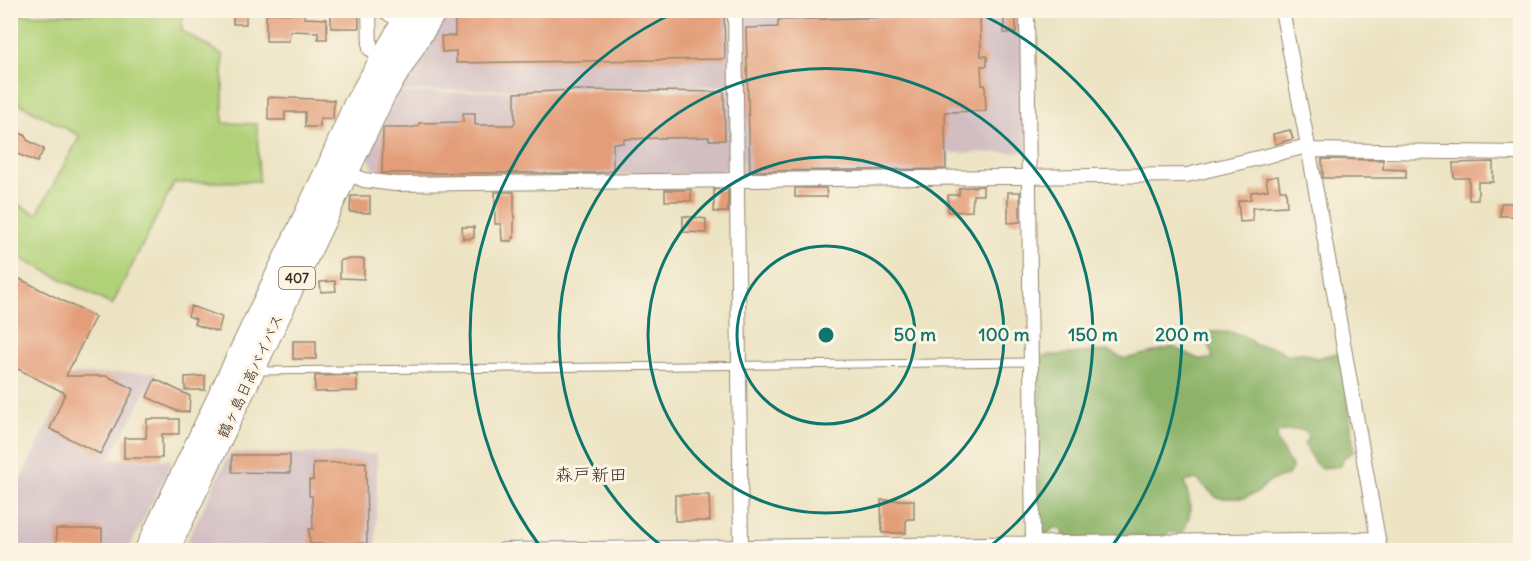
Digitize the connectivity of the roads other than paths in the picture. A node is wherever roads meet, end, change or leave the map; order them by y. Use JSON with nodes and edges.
{"nodes":[{"id":1,"x":369,"y":10,"type":"edge"},
{"id":2,"x":435,"y":10,"type":"edge"},
{"id":3,"x":735,"y":10,"type":"edge"},
{"id":4,"x":1027,"y":10,"type":"edge"},
{"id":5,"x":1282,"y":10,"type":"edge"},
{"id":6,"x":399,"y":14,"type":"edge"},
{"id":7,"x":370,"y":49,"type":"dead end"},
{"id":8,"x":1309,"y":148,"type":"junction"},
{"id":9,"x":1521,"y":153,"type":"edge"},
{"id":10,"x":338,"y":169,"type":"junction"},
{"id":11,"x":1031,"y":179,"type":"junction"},
{"id":12,"x":738,"y":182,"type":"junction"},
{"id":13,"x":1030,"y":362,"type":"junction"},
{"id":14,"x":739,"y":366,"type":"junction"},
{"id":15,"x":253,"y":371,"type":"junction"},
{"id":16,"x":1379,"y":545,"type":"edge"},
{"id":17,"x":1033,"y":547,"type":"edge"},
{"id":18,"x":741,"y":549,"type":"edge"},
{"id":19,"x":147,"y":550,"type":"edge"},
{"id":20,"x":167,"y":550,"type":"edge"},
{"id":21,"x":504,"y":550,"type":"edge"}],
"edges":[{"from":1,"to":7,"type":"street"},
{"from":2,"to":10,"type":"highway","name":"鶴ヶ島日高バイパス","number":"407"},
{"from":3,"to":12,"type":"street"},
{"from":4,"to":11,"type":"street"},
{"from":5,"to":8,"type":"street"},
{"from":6,"to":10,"type":"highway","name":"鶴ヶ島日高バイパス","number":"407"},
{"from":8,"to":9,"type":"street"},
{"from":8,"to":11,"type":"street"},
{"from":8,"to":16,"type":"street"},
{"from":10,"to":12,"type":"street"},
{"from":10,"to":15,"type":"highway","name":"鶴ヶ島日高バイパス","number":"407"},
{"from":10,"to":19,"type":"highway","name":"鶴ヶ島日高バイパス","number":"407"},
{"from":11,"to":12,"type":"street"},
{"from":11,"to":13,"type":"street"},
{"from":12,"to":14,"type":"street"},
{"from":13,"to":14,"type":"lane"},
{"from":13,"to":17,"type":"street"},
{"from":14,"to":15,"type":"lane"},
{"from":14,"to":18,"type":"street"},
{"from":15,"to":20,"type":"highway","name":"鶴ヶ島日高バイパス","number":"407"},
{"from":16,"to":17,"type":"street"},
{"from":17,"to":18,"type":"street"},
{"from":18,"to":21,"type":"street"}]}
